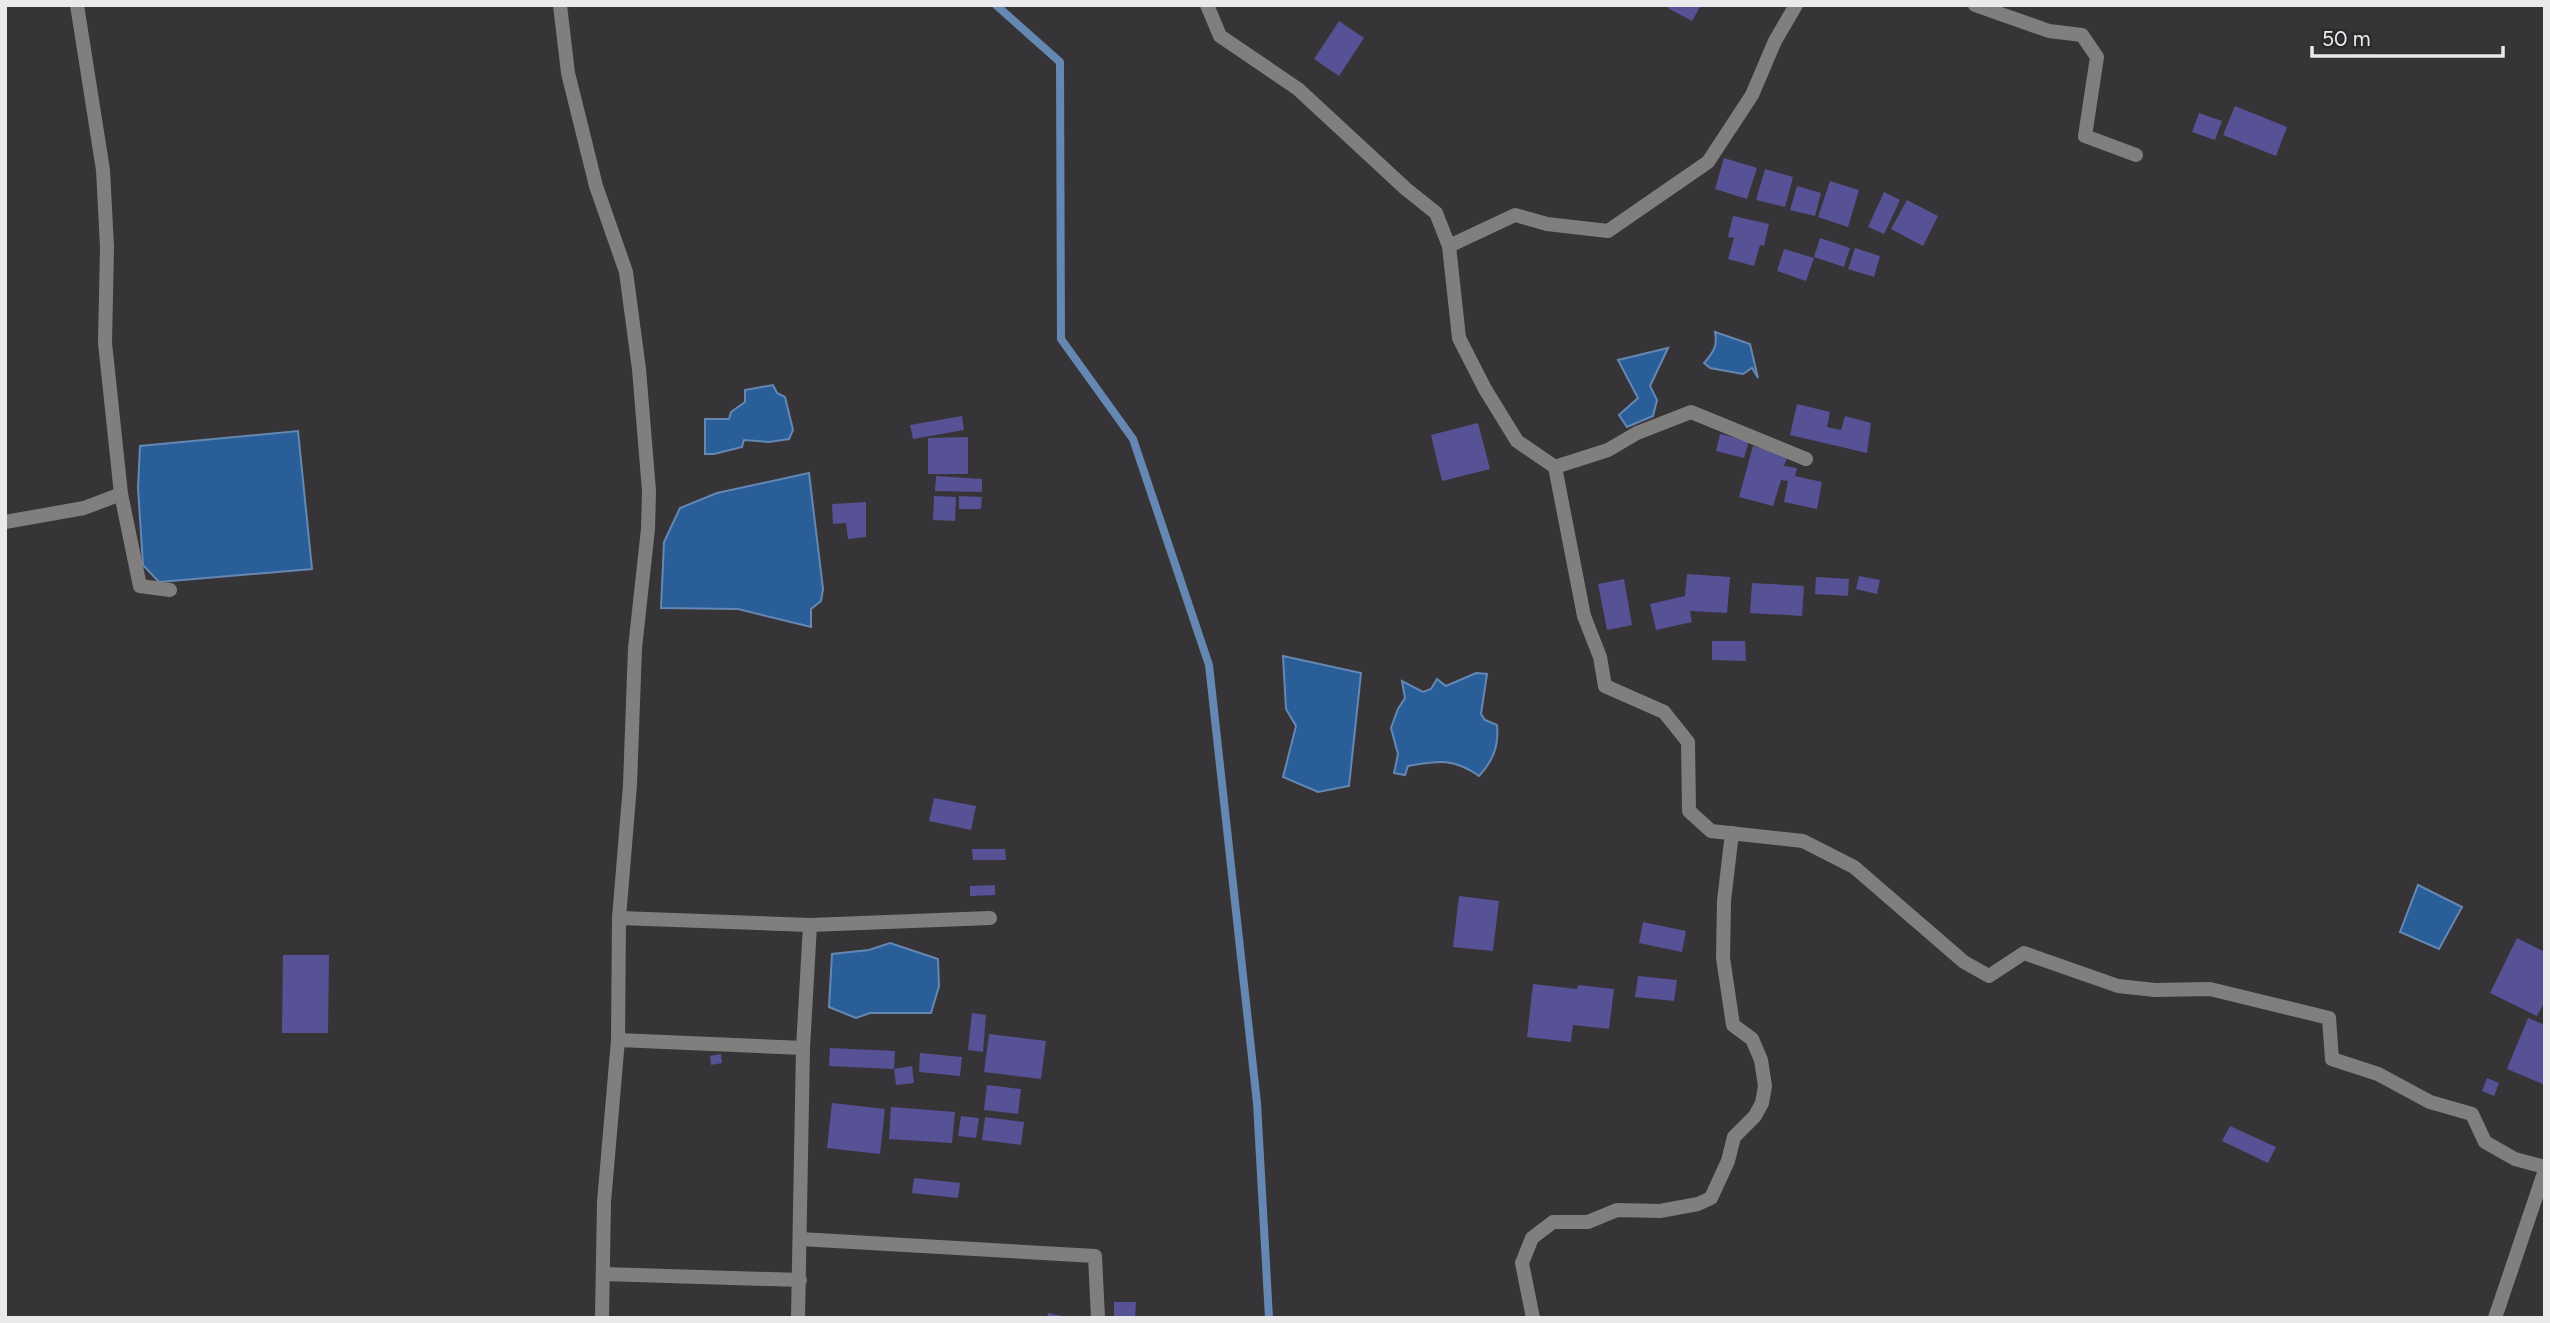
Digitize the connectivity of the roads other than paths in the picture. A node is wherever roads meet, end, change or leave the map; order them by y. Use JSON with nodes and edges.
{"nodes":[{"id":1,"x":77,"y":5,"type":"edge"},
{"id":2,"x":560,"y":5,"type":"edge"},
{"id":3,"x":1207,"y":5,"type":"edge"},
{"id":4,"x":1797,"y":5,"type":"edge"},
{"id":5,"x":1975,"y":5,"type":"edge"},
{"id":6,"x":2136,"y":155,"type":"dead end"},
{"id":7,"x":1449,"y":246,"type":"junction"},
{"id":8,"x":1806,"y":459,"type":"dead end"},
{"id":9,"x":1555,"y":467,"type":"junction"},
{"id":10,"x":121,"y":494,"type":"junction"},
{"id":11,"x":5,"y":522,"type":"edge"},
{"id":12,"x":170,"y":590,"type":"dead end"},
{"id":13,"x":1732,"y":833,"type":"junction"},
{"id":14,"x":620,"y":918,"type":"junction"},
{"id":15,"x":990,"y":918,"type":"dead end"},
{"id":16,"x":810,"y":925,"type":"junction"},
{"id":17,"x":618,"y":1040,"type":"junction"},
{"id":18,"x":803,"y":1048,"type":"junction"},
{"id":19,"x":2544,"y":1176,"type":"edge"},
{"id":20,"x":800,"y":1239,"type":"junction"},
{"id":21,"x":603,"y":1274,"type":"junction"},
{"id":22,"x":800,"y":1280,"type":"junction"},
{"id":23,"x":602,"y":1318,"type":"edge"},
{"id":24,"x":799,"y":1318,"type":"edge"},
{"id":25,"x":1098,"y":1318,"type":"edge"},
{"id":26,"x":1533,"y":1318,"type":"edge"},
{"id":27,"x":2495,"y":1318,"type":"edge"}],
"edges":[{"from":1,"to":10,"type":"street"},
{"from":2,"to":14,"type":"street"},
{"from":3,"to":7,"type":"street"},
{"from":4,"to":7,"type":"street"},
{"from":5,"to":6,"type":"street"},
{"from":7,"to":9,"type":"street"},
{"from":8,"to":9,"type":"street"},
{"from":9,"to":13,"type":"street"},
{"from":10,"to":11,"type":"street"},
{"from":10,"to":12,"type":"street"},
{"from":13,"to":19,"type":"street"},
{"from":13,"to":26,"type":"street"},
{"from":14,"to":16,"type":"street"},
{"from":14,"to":17,"type":"street"},
{"from":15,"to":16,"type":"street"},
{"from":16,"to":18,"type":"street"},
{"from":17,"to":18,"type":"street"},
{"from":17,"to":21,"type":"street"},
{"from":18,"to":20,"type":"street"},
{"from":19,"to":27,"type":"street"},
{"from":20,"to":22,"type":"street"},
{"from":20,"to":25,"type":"street"},
{"from":21,"to":22,"type":"street"},
{"from":21,"to":23,"type":"street"},
{"from":22,"to":24,"type":"street"}]}
